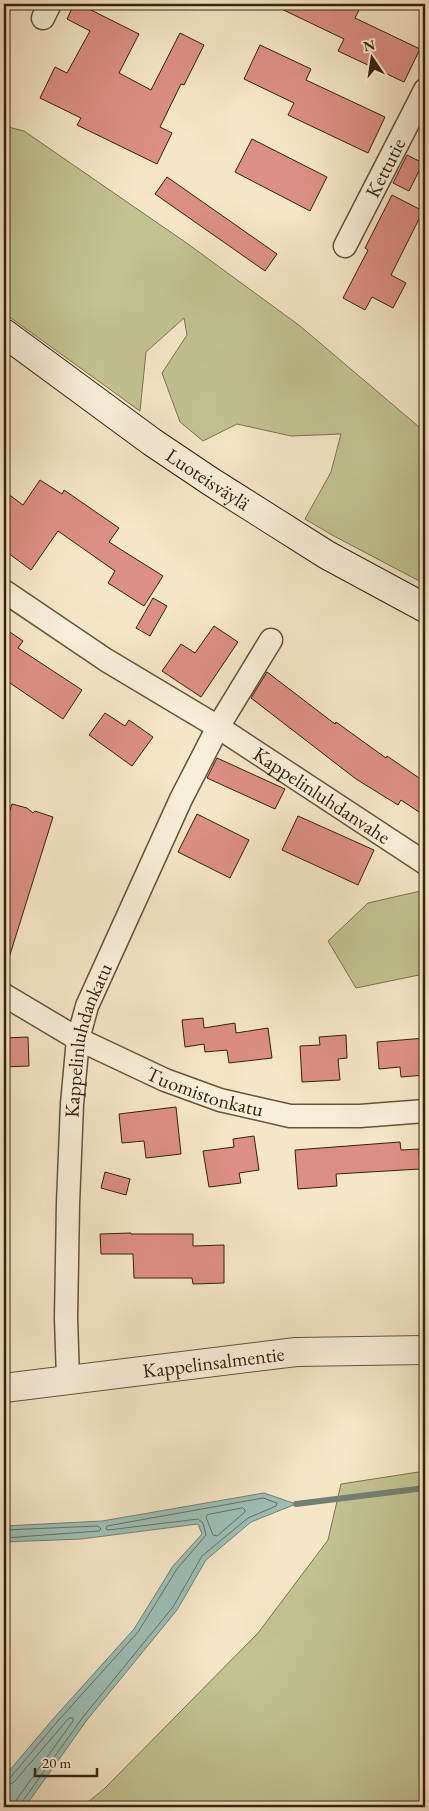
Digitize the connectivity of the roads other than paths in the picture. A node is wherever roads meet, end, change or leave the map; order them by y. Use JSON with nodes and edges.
{"nodes":[{"id":1,"x":425,"y":90,"type":"edge"},
{"id":2,"x":345,"y":246,"type":"dead end"},
{"id":3,"x":4,"y":333,"type":"edge"},
{"id":4,"x":4,"y":591,"type":"edge"},
{"id":5,"x":425,"y":608,"type":"edge"},
{"id":6,"x":272,"y":640,"type":"dead end"},
{"id":7,"x":218,"y":727,"type":"junction"},
{"id":8,"x":425,"y":863,"type":"edge"},
{"id":9,"x":4,"y":995,"type":"edge"},
{"id":10,"x":78,"y":1038,"type":"junction"},
{"id":11,"x":425,"y":1111,"type":"edge"},
{"id":12,"x":425,"y":1350,"type":"edge"},
{"id":13,"x":68,"y":1379,"type":"junction"},
{"id":14,"x":4,"y":1388,"type":"edge"}],
"edges":[{"from":1,"to":2,"type":"street","name":"Kettutie"},
{"from":3,"to":5,"type":"main road","name":"Luoteisväylä"},
{"from":4,"to":7,"type":"street"},
{"from":6,"to":7,"type":"street","name":"Kappelinluhdankatu"},
{"from":7,"to":8,"type":"street","name":"Kappelinluhdanvahe"},
{"from":7,"to":10,"type":"street","name":"Kappelinluhdankatu"},
{"from":9,"to":10,"type":"street","name":"Tuomistonkatu"},
{"from":10,"to":11,"type":"street","name":"Tuomistonkatu"},
{"from":10,"to":13,"type":"street","name":"Kappelinluhdankatu"},
{"from":12,"to":13,"type":"main road","name":"Kappelinsalmentie"},
{"from":13,"to":14,"type":"main road","name":"Kappelinsalmentie"}]}
